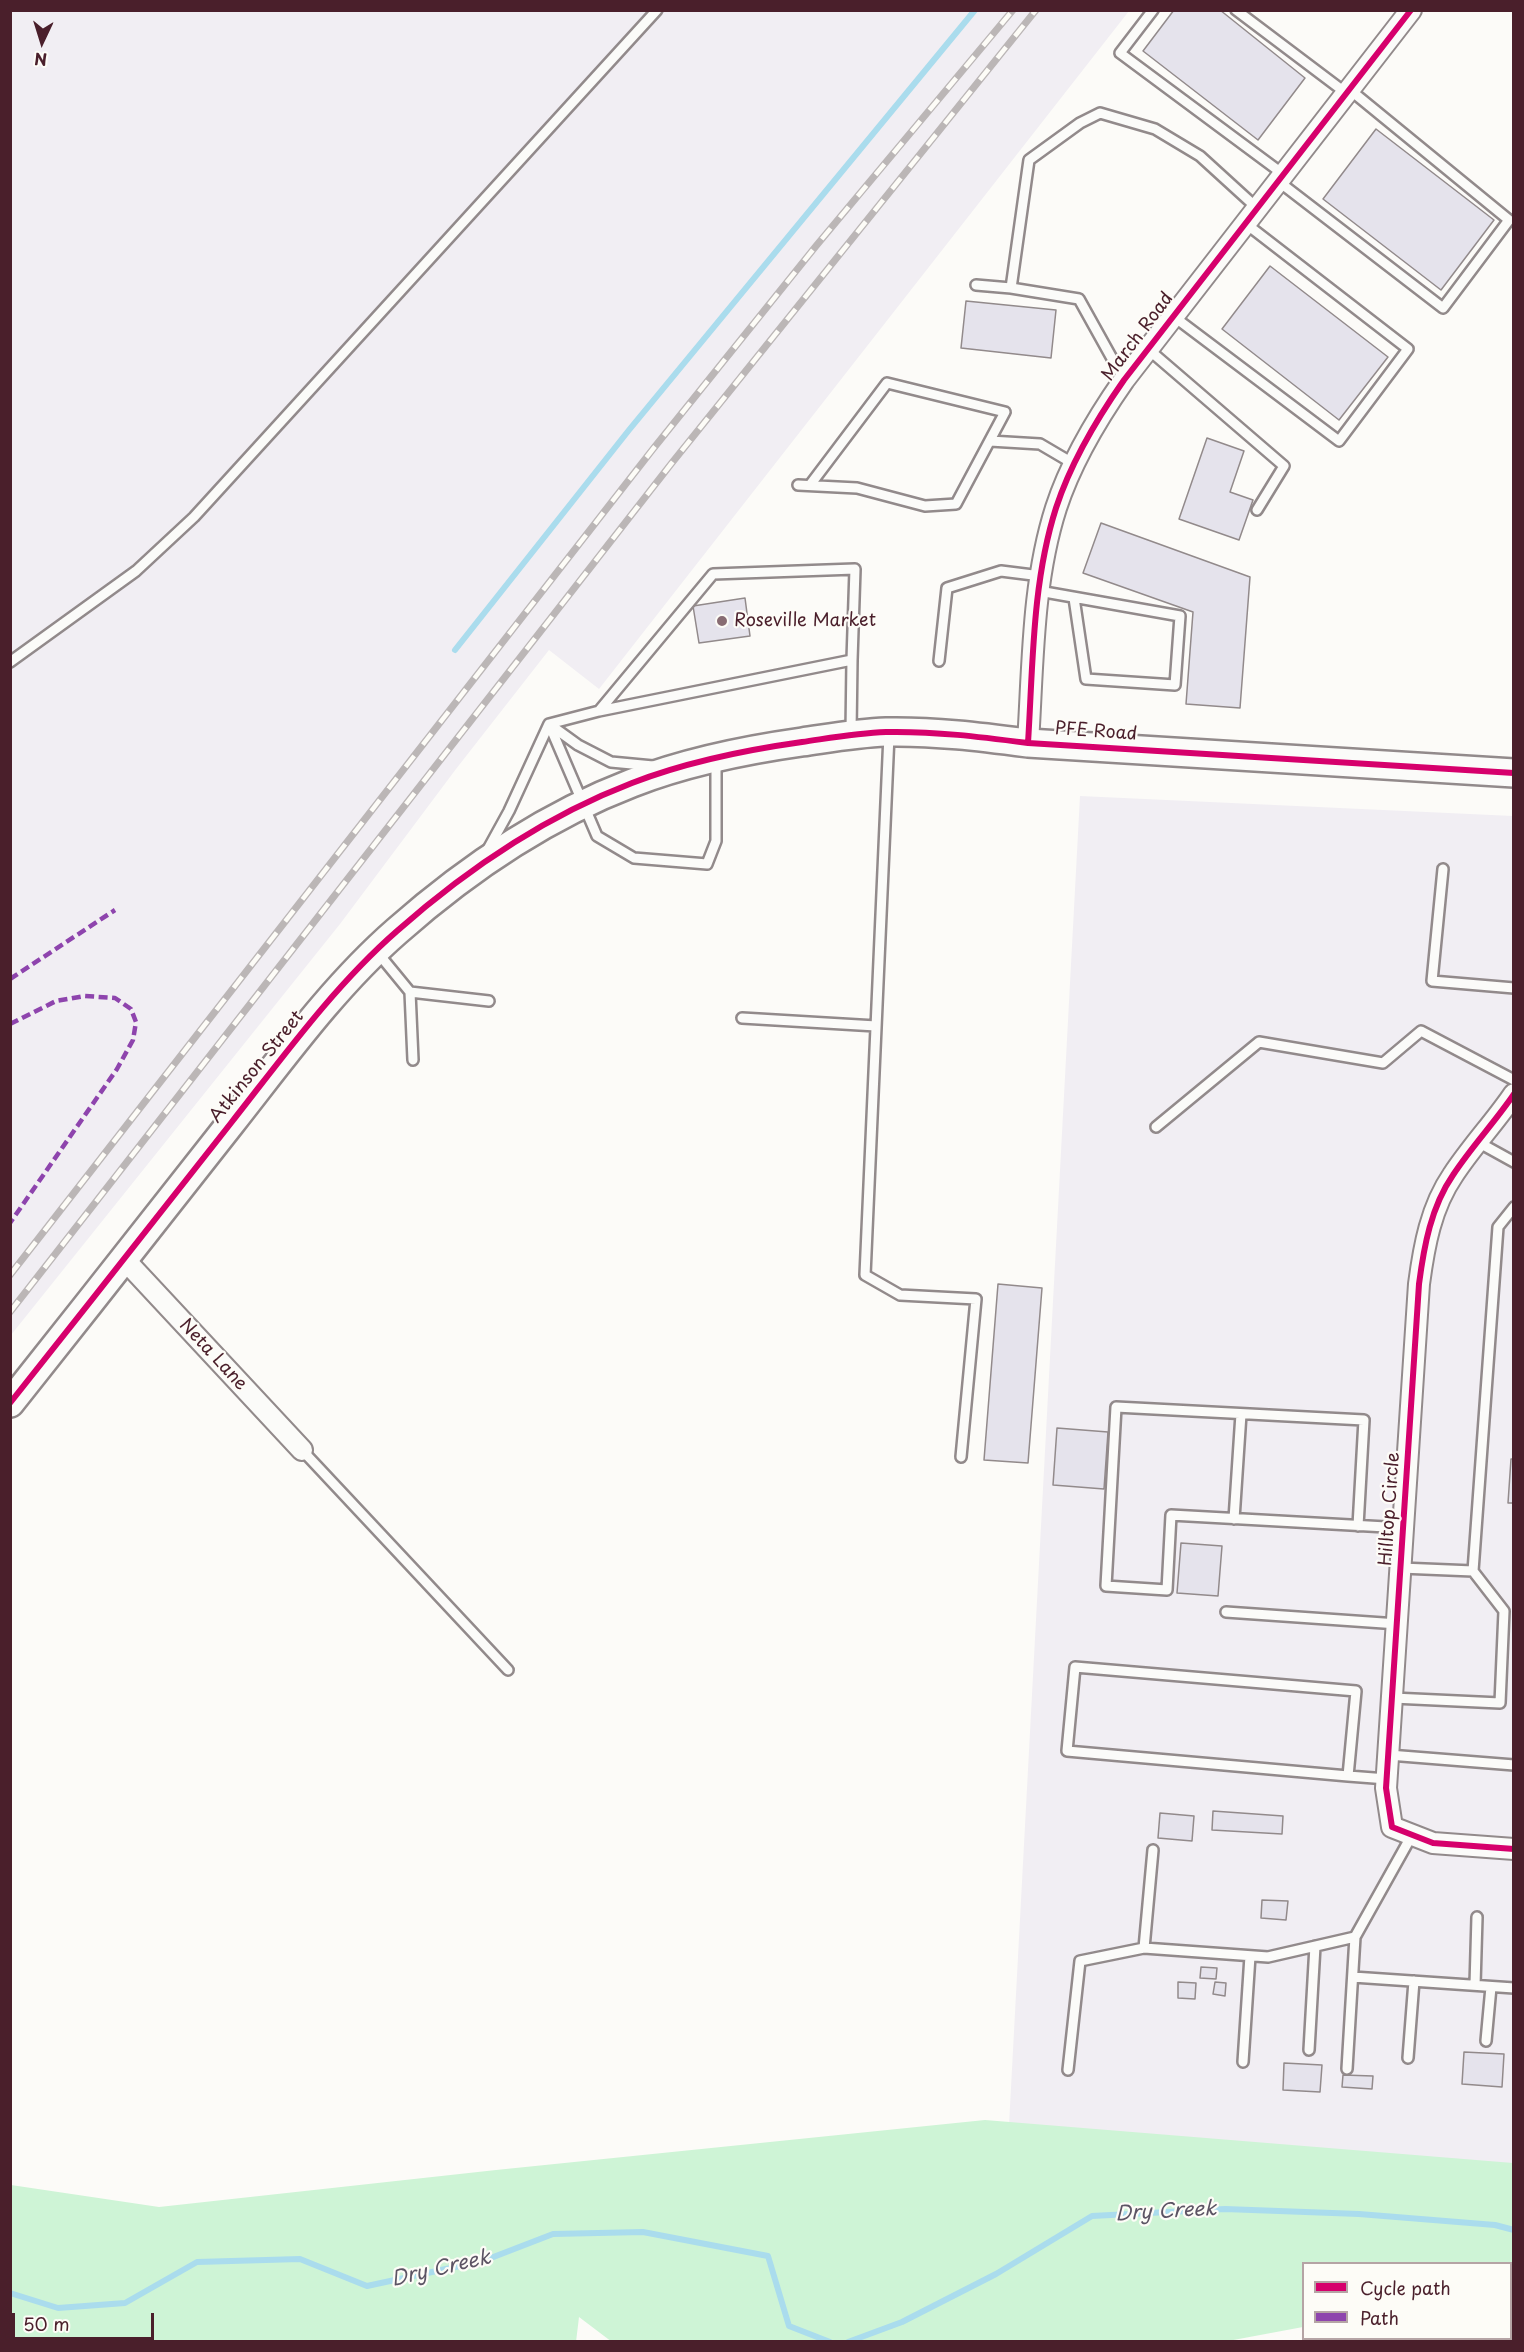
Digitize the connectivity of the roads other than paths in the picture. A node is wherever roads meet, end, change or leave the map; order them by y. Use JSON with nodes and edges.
{"nodes":[{"id":1,"x":657,"y":10,"type":"edge"},
{"id":2,"x":1153,"y":10,"type":"edge"},
{"id":3,"x":1236,"y":10,"type":"edge"},
{"id":4,"x":1411,"y":10,"type":"edge"},
{"id":5,"x":1347,"y":91,"type":"junction"},
{"id":6,"x":1280,"y":177,"type":"junction"},
{"id":7,"x":1251,"y":216,"type":"junction"},
{"id":8,"x":976,"y":285,"type":"dead end"},
{"id":9,"x":1011,"y":288,"type":"junction"},
{"id":10,"x":1173,"y":316,"type":"junction"},
{"id":11,"x":1148,"y":349,"type":"junction"},
{"id":12,"x":1124,"y":380,"type":"junction"},
{"id":13,"x":990,"y":441,"type":"junction"},
{"id":14,"x":1074,"y":464,"type":"junction"},
{"id":15,"x":798,"y":485,"type":"dead end"},
{"id":16,"x":810,"y":485,"type":"junction"},
{"id":17,"x":1257,"y":510,"type":"dead end"},
{"id":18,"x":1040,"y":584,"type":"junction"},
{"id":19,"x":1074,"y":598,"type":"junction"},
{"id":20,"x":852,"y":660,"type":"junction"},
{"id":21,"x":939,"y":661,"type":"dead end"},
{"id":22,"x":10,"y":662,"type":"edge"},
{"id":23,"x":599,"y":711,"type":"junction"},
{"id":24,"x":549,"y":724,"type":"junction"},
{"id":25,"x":889,"y":732,"type":"junction"},
{"id":26,"x":851,"y":734,"type":"junction"},
{"id":27,"x":1028,"y":743,"type":"junction"},
{"id":28,"x":716,"y":757,"type":"junction"},
{"id":29,"x":678,"y":768,"type":"junction"},
{"id":30,"x":1514,"y":773,"type":"edge"},
{"id":31,"x":581,"y":805,"type":"junction"},
{"id":32,"x":479,"y":866,"type":"junction"},
{"id":33,"x":1443,"y":869,"type":"dead end"},
{"id":34,"x":376,"y":951,"type":"junction"},
{"id":35,"x":1514,"y":988,"type":"edge"},
{"id":36,"x":410,"y":992,"type":"junction"},
{"id":37,"x":489,"y":1000,"type":"dead end"},
{"id":38,"x":741,"y":1018,"type":"dead end"},
{"id":39,"x":876,"y":1026,"type":"junction"},
{"id":40,"x":412,"y":1060,"type":"dead end"},
{"id":41,"x":1514,"y":1080,"type":"edge"},
{"id":42,"x":1514,"y":1094,"type":"edge"},
{"id":43,"x":1156,"y":1127,"type":"dead end"},
{"id":44,"x":1476,"y":1141,"type":"junction"},
{"id":45,"x":1514,"y":1162,"type":"edge"},
{"id":46,"x":1514,"y":1207,"type":"edge"},
{"id":47,"x":124,"y":1259,"type":"junction"},
{"id":48,"x":10,"y":1403,"type":"edge"},
{"id":49,"x":1241,"y":1414,"type":"junction"},
{"id":50,"x":302,"y":1450,"type":"joint"},
{"id":51,"x":961,"y":1457,"type":"dead end"},
{"id":52,"x":1234,"y":1519,"type":"junction"},
{"id":53,"x":1358,"y":1526,"type":"junction"},
{"id":54,"x":1404,"y":1528,"type":"junction"},
{"id":55,"x":1401,"y":1568,"type":"junction"},
{"id":56,"x":1473,"y":1571,"type":"junction"},
{"id":57,"x":1227,"y":1612,"type":"dead end"},
{"id":58,"x":1398,"y":1624,"type":"junction"},
{"id":59,"x":508,"y":1670,"type":"dead end"},
{"id":60,"x":1393,"y":1698,"type":"junction"},
{"id":61,"x":1389,"y":1755,"type":"junction"},
{"id":62,"x":1514,"y":1765,"type":"edge"},
{"id":63,"x":1348,"y":1776,"type":"junction"},
{"id":64,"x":1387,"y":1779,"type":"junction"},
{"id":65,"x":1412,"y":1835,"type":"junction"},
{"id":66,"x":1514,"y":1849,"type":"edge"},
{"id":67,"x":1153,"y":1850,"type":"dead end"},
{"id":68,"x":1477,"y":1917,"type":"dead end"},
{"id":69,"x":1355,"y":1937,"type":"junction"},
{"id":70,"x":1315,"y":1946,"type":"junction"},
{"id":71,"x":1144,"y":1948,"type":"junction"},
{"id":72,"x":1250,"y":1956,"type":"junction"},
{"id":73,"x":1353,"y":1977,"type":"junction"},
{"id":74,"x":1414,"y":1981,"type":"junction"},
{"id":75,"x":1475,"y":1985,"type":"junction"},
{"id":76,"x":1491,"y":1987,"type":"junction"},
{"id":77,"x":1514,"y":1988,"type":"edge"},
{"id":78,"x":1486,"y":2041,"type":"dead end"},
{"id":79,"x":1309,"y":2050,"type":"dead end"},
{"id":80,"x":1408,"y":2058,"type":"dead end"},
{"id":81,"x":1243,"y":2062,"type":"dead end"},
{"id":82,"x":1347,"y":2069,"type":"dead end"},
{"id":83,"x":1068,"y":2070,"type":"dead end"}],
"edges":[{"from":1,"to":22,"type":"lane"},
{"from":2,"to":6,"type":"lane"},
{"from":3,"to":5,"type":"lane"},
{"from":4,"to":5,"type":"street","name":"March Road"},
{"from":5,"to":6,"type":"street","name":"March Road"},
{"from":5,"to":6,"type":"lane"},
{"from":6,"to":7,"type":"street","name":"March Road"},
{"from":7,"to":9,"type":"lane"},
{"from":7,"to":10,"type":"street","name":"March Road"},
{"from":7,"to":10,"type":"lane"},
{"from":8,"to":9,"type":"lane"},
{"from":9,"to":12,"type":"lane"},
{"from":10,"to":11,"type":"street","name":"March Road"},
{"from":11,"to":12,"type":"street","name":"March Road"},
{"from":11,"to":17,"type":"lane"},
{"from":12,"to":14,"type":"street","name":"March Road"},
{"from":13,"to":14,"type":"lane"},
{"from":13,"to":16,"type":"lane"},
{"from":13,"to":16,"type":"lane"},
{"from":14,"to":18,"type":"street","name":"March Road"},
{"from":15,"to":16,"type":"lane"},
{"from":18,"to":19,"type":"lane"},
{"from":18,"to":21,"type":"lane"},
{"from":18,"to":27,"type":"street","name":"March Road"},
{"from":19,"to":19,"type":"lane"},
{"from":20,"to":23,"type":"lane"},
{"from":20,"to":23,"type":"lane"},
{"from":20,"to":26,"type":"lane"},
{"from":23,"to":24,"type":"lane"},
{"from":24,"to":29,"type":"lane"},
{"from":24,"to":31,"type":"lane"},
{"from":24,"to":32,"type":"lane"},
{"from":25,"to":26,"type":"main road","name":"PFE Road"},
{"from":25,"to":27,"type":"main road","name":"PFE Road"},
{"from":25,"to":39,"type":"lane"},
{"from":26,"to":28,"type":"main road","name":"PFE Road"},
{"from":27,"to":30,"type":"main road","name":"PFE Road"},
{"from":28,"to":29,"type":"main road","name":"PFE Road"},
{"from":28,"to":31,"type":"lane"},
{"from":29,"to":31,"type":"main road","name":"PFE Road"},
{"from":31,"to":32,"type":"main road","name":"Atkinson Street"},
{"from":32,"to":34,"type":"main road","name":"Atkinson Street"},
{"from":33,"to":35,"type":"lane"},
{"from":34,"to":36,"type":"lane"},
{"from":34,"to":47,"type":"main road","name":"Atkinson Street"},
{"from":36,"to":37,"type":"lane"},
{"from":36,"to":40,"type":"lane"},
{"from":38,"to":39,"type":"lane"},
{"from":39,"to":51,"type":"lane"},
{"from":41,"to":43,"type":"lane"},
{"from":42,"to":44,"type":"street","name":"Hilltop Circle"},
{"from":44,"to":45,"type":"lane"},
{"from":44,"to":54,"type":"street","name":"Hilltop Circle"},
{"from":46,"to":56,"type":"lane"},
{"from":47,"to":48,"type":"main road","name":"Atkinson Street"},
{"from":47,"to":50,"type":"street","name":"Neta Lane"},
{"from":49,"to":52,"type":"lane"},
{"from":49,"to":52,"type":"lane"},
{"from":49,"to":53,"type":"lane"},
{"from":50,"to":59,"type":"lane"},
{"from":52,"to":53,"type":"lane"},
{"from":53,"to":54,"type":"lane"},
{"from":54,"to":55,"type":"street","name":"Hilltop Circle"},
{"from":55,"to":56,"type":"lane"},
{"from":55,"to":58,"type":"street","name":"Hilltop Circle"},
{"from":56,"to":60,"type":"lane"},
{"from":57,"to":58,"type":"lane"},
{"from":58,"to":60,"type":"street","name":"Hilltop Circle"},
{"from":60,"to":61,"type":"street","name":"Hilltop Circle"},
{"from":61,"to":62,"type":"lane"},
{"from":61,"to":64,"type":"street","name":"Hilltop Circle"},
{"from":63,"to":63,"type":"lane"},
{"from":63,"to":64,"type":"lane"},
{"from":64,"to":65,"type":"street","name":"Hilltop Circle"},
{"from":65,"to":66,"type":"street","name":"Hilltop Circle"},
{"from":65,"to":69,"type":"lane"},
{"from":67,"to":71,"type":"lane"},
{"from":68,"to":75,"type":"lane"},
{"from":69,"to":70,"type":"lane"},
{"from":69,"to":73,"type":"lane"},
{"from":70,"to":72,"type":"lane"},
{"from":70,"to":79,"type":"lane"},
{"from":71,"to":72,"type":"lane"},
{"from":71,"to":83,"type":"lane"},
{"from":72,"to":81,"type":"lane"},
{"from":73,"to":74,"type":"lane"},
{"from":73,"to":82,"type":"lane"},
{"from":74,"to":75,"type":"lane"},
{"from":74,"to":80,"type":"lane"},
{"from":75,"to":76,"type":"lane"},
{"from":76,"to":77,"type":"lane"},
{"from":76,"to":78,"type":"lane"}]}
